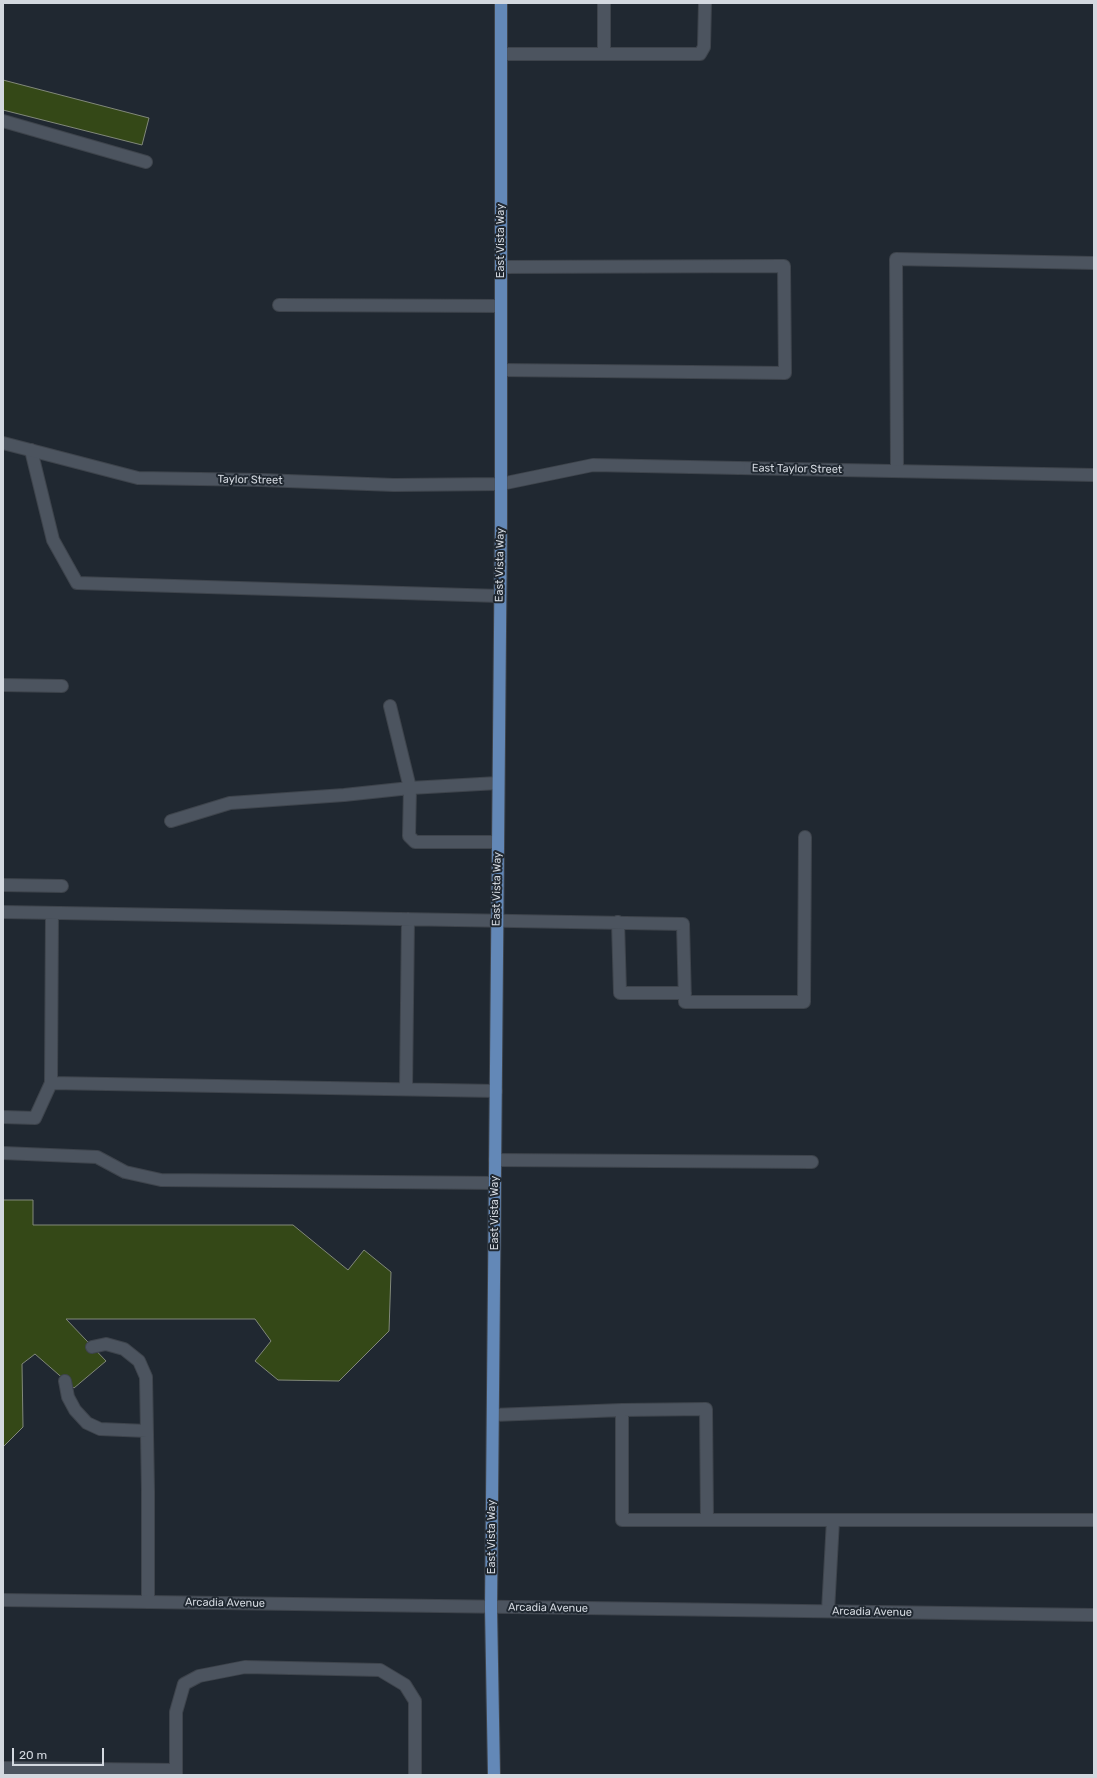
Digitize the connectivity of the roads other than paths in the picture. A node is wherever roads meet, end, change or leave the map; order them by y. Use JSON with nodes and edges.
{"nodes":[{"id":1,"x":501,"y":3,"type":"edge"},
{"id":2,"x":604,"y":3,"type":"edge"},
{"id":3,"x":704,"y":3,"type":"edge"},
{"id":4,"x":501,"y":54,"type":"junction"},
{"id":5,"x":604,"y":54,"type":"junction"},
{"id":6,"x":3,"y":121,"type":"edge"},
{"id":7,"x":146,"y":162,"type":"dead end"},
{"id":8,"x":1094,"y":263,"type":"edge"},
{"id":9,"x":501,"y":267,"type":"junction"},
{"id":10,"x":279,"y":305,"type":"dead end"},
{"id":11,"x":501,"y":306,"type":"junction"},
{"id":12,"x":501,"y":370,"type":"junction"},
{"id":13,"x":3,"y":443,"type":"edge"},
{"id":14,"x":31,"y":450,"type":"junction"},
{"id":15,"x":897,"y":471,"type":"junction"},
{"id":16,"x":1094,"y":475,"type":"edge"},
{"id":17,"x":501,"y":484,"type":"junction"},
{"id":18,"x":500,"y":596,"type":"junction"},
{"id":19,"x":3,"y":685,"type":"edge"},
{"id":20,"x":62,"y":686,"type":"dead end"},
{"id":21,"x":390,"y":706,"type":"dead end"},
{"id":22,"x":498,"y":783,"type":"junction"},
{"id":23,"x":410,"y":788,"type":"junction"},
{"id":24,"x":171,"y":821,"type":"dead end"},
{"id":25,"x":805,"y":837,"type":"dead end"},
{"id":26,"x":498,"y":842,"type":"junction"},
{"id":27,"x":3,"y":885,"type":"edge"},
{"id":28,"x":62,"y":886,"type":"dead end"},
{"id":29,"x":3,"y":912,"type":"edge"},
{"id":30,"x":52,"y":913,"type":"junction"},
{"id":31,"x":408,"y":919,"type":"junction"},
{"id":32,"x":497,"y":920,"type":"junction"},
{"id":33,"x":618,"y":922,"type":"junction"},
{"id":34,"x":684,"y":993,"type":"junction"},
{"id":35,"x":51,"y":1083,"type":"junction"},
{"id":36,"x":406,"y":1089,"type":"junction"},
{"id":37,"x":496,"y":1091,"type":"junction"},
{"id":38,"x":3,"y":1118,"type":"edge"},
{"id":39,"x":3,"y":1153,"type":"edge"},
{"id":40,"x":495,"y":1160,"type":"junction"},
{"id":41,"x":812,"y":1162,"type":"dead end"},
{"id":42,"x":495,"y":1183,"type":"junction"},
{"id":43,"x":92,"y":1346,"type":"dead end"},
{"id":44,"x":65,"y":1381,"type":"dead end"},
{"id":45,"x":622,"y":1410,"type":"junction"},
{"id":46,"x":493,"y":1414,"type":"junction"},
{"id":47,"x":147,"y":1431,"type":"junction"},
{"id":48,"x":707,"y":1520,"type":"junction"},
{"id":49,"x":833,"y":1520,"type":"junction"},
{"id":50,"x":1094,"y":1520,"type":"edge"},
{"id":51,"x":3,"y":1600,"type":"edge"},
{"id":52,"x":148,"y":1602,"type":"junction"},
{"id":53,"x":491,"y":1608,"type":"junction"},
{"id":54,"x":828,"y":1612,"type":"junction"},
{"id":55,"x":1094,"y":1615,"type":"edge"},
{"id":56,"x":3,"y":1768,"type":"edge"},
{"id":57,"x":176,"y":1772,"type":"edge"},
{"id":58,"x":416,"y":1775,"type":"edge"},
{"id":59,"x":494,"y":1775,"type":"edge"}],
"edges":[{"from":1,"to":4,"type":"main road","name":"East Vista Way"},
{"from":2,"to":5,"type":"street"},
{"from":3,"to":5,"type":"street"},
{"from":4,"to":5,"type":"street"},
{"from":4,"to":9,"type":"main road","name":"East Vista Way"},
{"from":6,"to":7,"type":"street"},
{"from":8,"to":15,"type":"street"},
{"from":9,"to":11,"type":"main road","name":"East Vista Way"},
{"from":9,"to":12,"type":"street"},
{"from":10,"to":11,"type":"street"},
{"from":11,"to":12,"type":"main road","name":"East Vista Way"},
{"from":12,"to":17,"type":"main road","name":"East Vista Way"},
{"from":13,"to":14,"type":"street","name":"Taylor Street"},
{"from":14,"to":17,"type":"street","name":"Taylor Street"},
{"from":14,"to":18,"type":"street"},
{"from":15,"to":16,"type":"street","name":"East Taylor Street"},
{"from":15,"to":17,"type":"street","name":"East Taylor Street"},
{"from":17,"to":18,"type":"main road","name":"East Vista Way"},
{"from":18,"to":22,"type":"main road","name":"East Vista Way"},
{"from":19,"to":20,"type":"street"},
{"from":21,"to":23,"type":"street"},
{"from":22,"to":23,"type":"street"},
{"from":22,"to":26,"type":"main road","name":"East Vista Way"},
{"from":23,"to":24,"type":"street"},
{"from":23,"to":26,"type":"street"},
{"from":25,"to":34,"type":"street"},
{"from":26,"to":32,"type":"main road","name":"East Vista Way"},
{"from":27,"to":28,"type":"street"},
{"from":29,"to":30,"type":"street"},
{"from":30,"to":31,"type":"street"},
{"from":30,"to":35,"type":"street"},
{"from":31,"to":32,"type":"street"},
{"from":31,"to":36,"type":"street"},
{"from":32,"to":33,"type":"street"},
{"from":32,"to":37,"type":"main road","name":"East Vista Way"},
{"from":33,"to":34,"type":"street"},
{"from":33,"to":34,"type":"street"},
{"from":35,"to":36,"type":"street"},
{"from":35,"to":38,"type":"street"},
{"from":36,"to":37,"type":"street"},
{"from":37,"to":40,"type":"main road","name":"East Vista Way"},
{"from":39,"to":42,"type":"street"},
{"from":40,"to":41,"type":"street"},
{"from":40,"to":42,"type":"main road","name":"East Vista Way"},
{"from":42,"to":46,"type":"main road","name":"East Vista Way"},
{"from":43,"to":47,"type":"street"},
{"from":44,"to":47,"type":"street"},
{"from":45,"to":46,"type":"street"},
{"from":45,"to":48,"type":"street"},
{"from":45,"to":48,"type":"street"},
{"from":46,"to":53,"type":"main road","name":"East Vista Way"},
{"from":47,"to":52,"type":"street"},
{"from":48,"to":49,"type":"street"},
{"from":49,"to":50,"type":"street"},
{"from":49,"to":54,"type":"street"},
{"from":51,"to":52,"type":"street","name":"Arcadia Avenue"},
{"from":52,"to":53,"type":"street","name":"Arcadia Avenue"},
{"from":53,"to":54,"type":"street","name":"Arcadia Avenue"},
{"from":53,"to":59,"type":"main road","name":"East Vista Way"},
{"from":54,"to":55,"type":"street","name":"Arcadia Avenue"},
{"from":56,"to":57,"type":"street"},
{"from":57,"to":58,"type":"street"}]}
